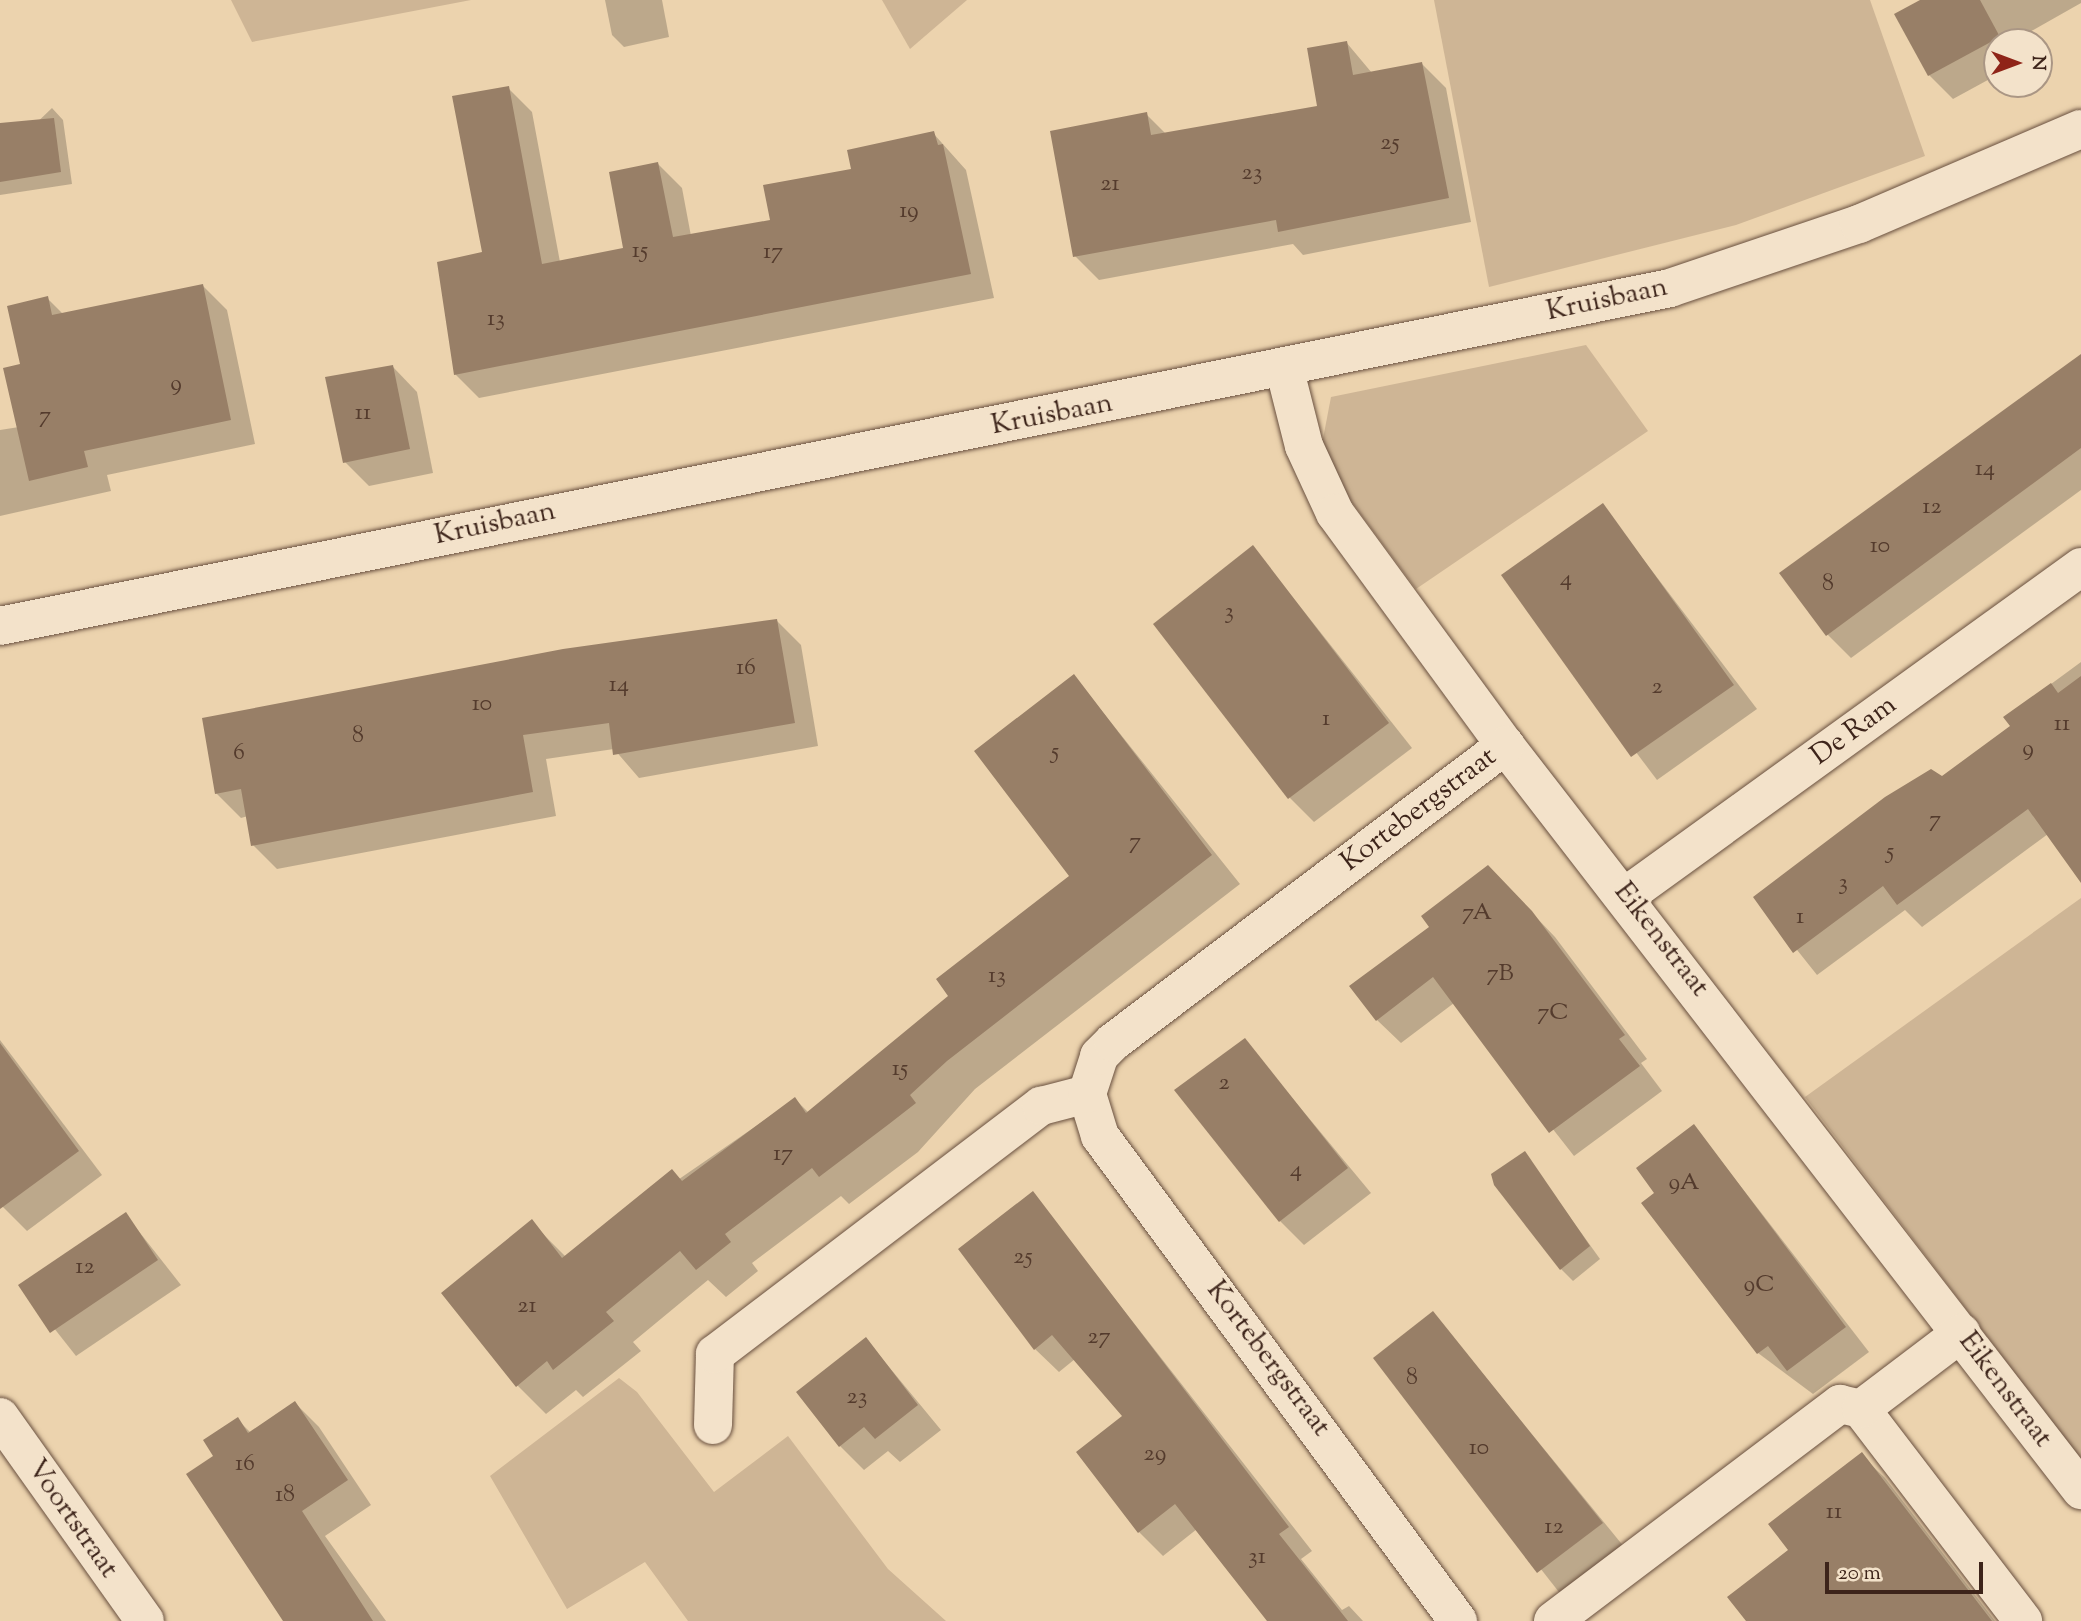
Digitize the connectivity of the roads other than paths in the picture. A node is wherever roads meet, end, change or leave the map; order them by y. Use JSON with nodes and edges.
{"nodes":[{"id":1,"x":2081,"y":129,"type":"edge"},
{"id":2,"x":1284,"y":367,"type":"junction"},
{"id":3,"x":2081,"y":567,"type":"edge"},
{"id":4,"x":0,"y":626,"type":"edge"},
{"id":5,"x":1505,"y":745,"type":"junction"},
{"id":6,"x":1627,"y":895,"type":"junction"},
{"id":7,"x":1087,"y":1094,"type":"junction"},
{"id":8,"x":1961,"y":1333,"type":"junction"},
{"id":9,"x":1861,"y":1409,"type":"junction"},
{"id":10,"x":0,"y":1416,"type":"edge"},
{"id":11,"x":713,"y":1425,"type":"dead end"},
{"id":12,"x":2081,"y":1490,"type":"edge"},
{"id":13,"x":145,"y":1621,"type":"edge"},
{"id":14,"x":1458,"y":1621,"type":"edge"},
{"id":15,"x":1553,"y":1621,"type":"edge"},
{"id":16,"x":2023,"y":1621,"type":"edge"}],
"edges":[{"from":1,"to":2,"type":"street","name":"Kruisbaan"},
{"from":2,"to":4,"type":"street","name":"Kruisbaan"},
{"from":2,"to":5,"type":"street","name":"Eikenstraat"},
{"from":3,"to":6,"type":"street","name":"De Ram"},
{"from":5,"to":6,"type":"street","name":"Eikenstraat"},
{"from":5,"to":7,"type":"street","name":"Kortebergstraat"},
{"from":6,"to":8,"type":"street","name":"Eikenstraat"},
{"from":7,"to":11,"type":"street"},
{"from":7,"to":14,"type":"street","name":"Kortebergstraat"},
{"from":8,"to":9,"type":"street"},
{"from":8,"to":12,"type":"street","name":"Eikenstraat"},
{"from":9,"to":15,"type":"street"},
{"from":9,"to":16,"type":"street"},
{"from":10,"to":13,"type":"street","name":"Voortstraat"}]}
